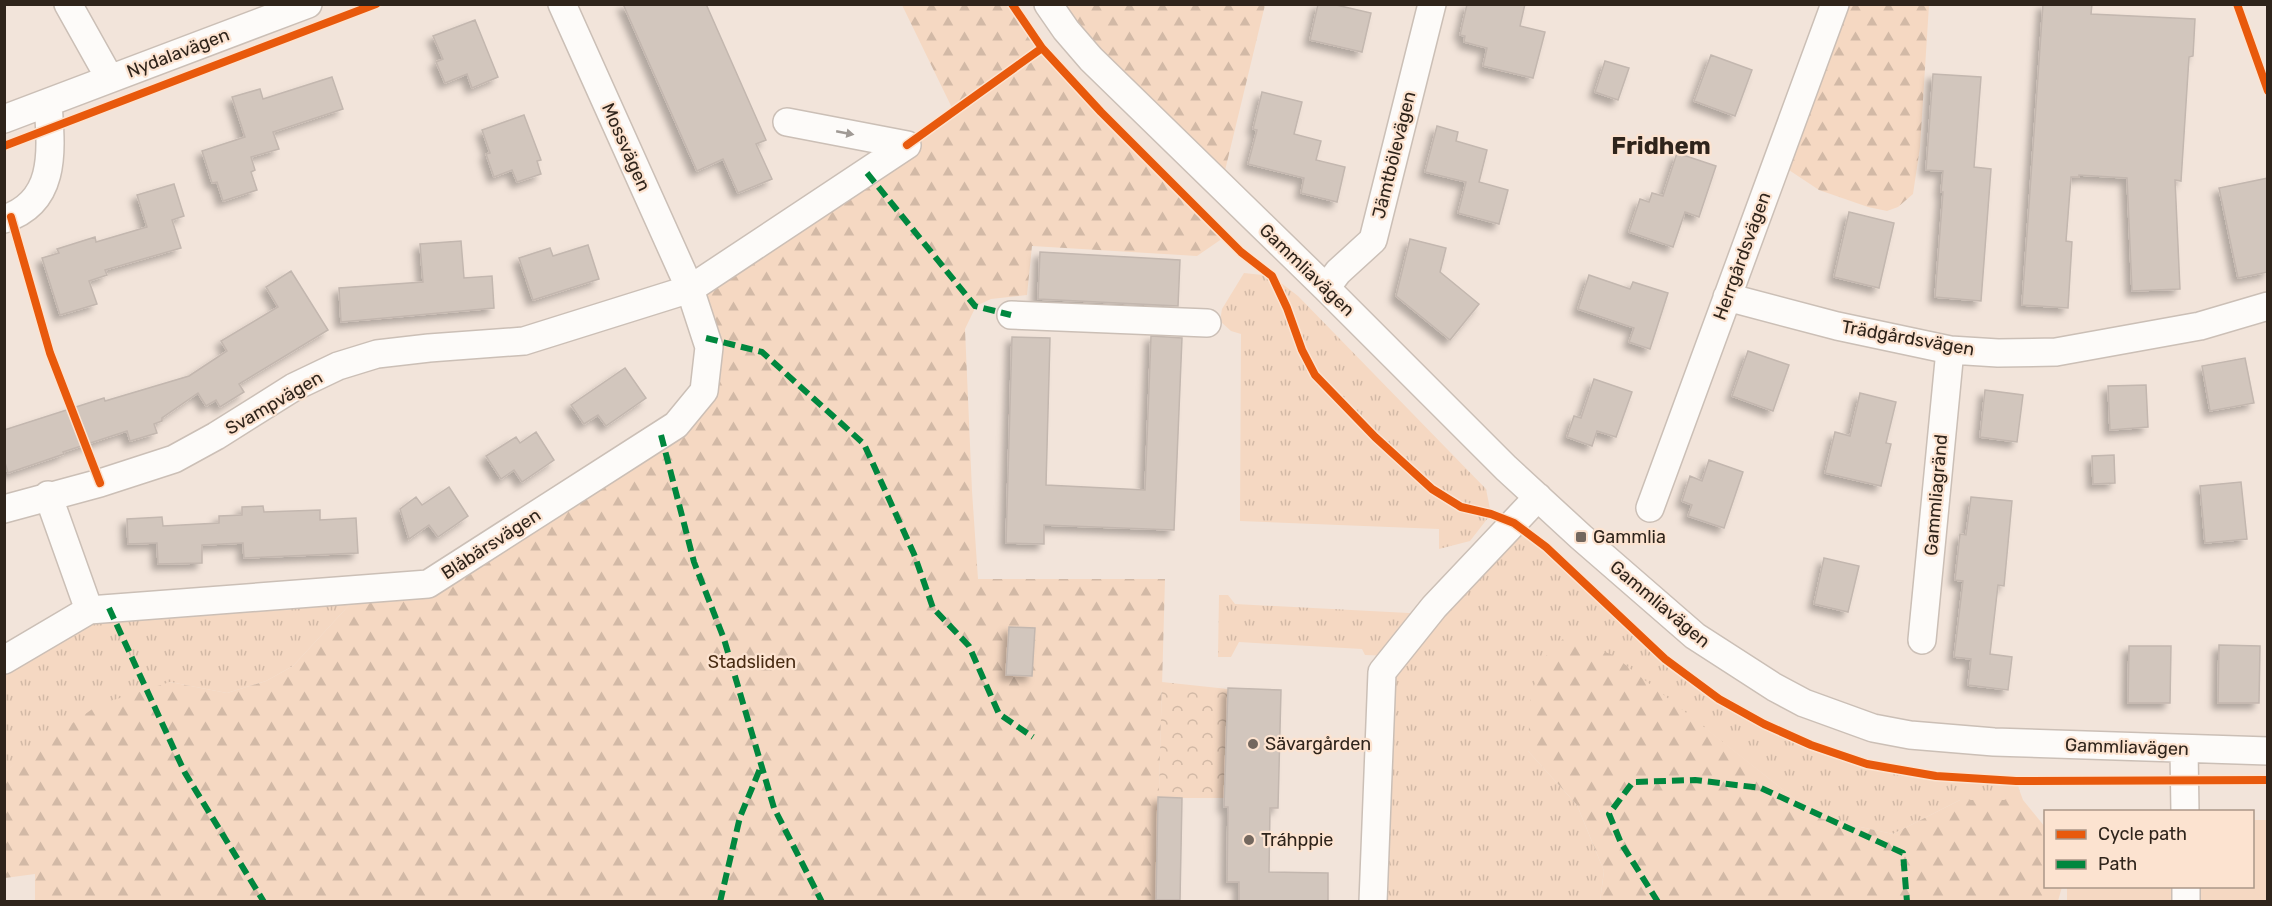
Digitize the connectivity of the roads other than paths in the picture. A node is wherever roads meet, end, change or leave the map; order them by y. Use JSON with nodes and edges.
{"nodes":[{"id":1,"x":68,"y":4,"type":"edge"},
{"id":2,"x":308,"y":4,"type":"edge"},
{"id":3,"x":562,"y":4,"type":"edge"},
{"id":4,"x":1048,"y":4,"type":"edge"},
{"id":5,"x":1432,"y":4,"type":"edge"},
{"id":6,"x":1834,"y":4,"type":"edge"},
{"id":7,"x":110,"y":79,"type":"junction"},
{"id":8,"x":48,"y":103,"type":"junction"},
{"id":9,"x":4,"y":119,"type":"edge"},
{"id":10,"x":787,"y":122,"type":"dead end"},
{"id":11,"x":4,"y":219,"type":"edge"},
{"id":12,"x":1326,"y":288,"type":"junction"},
{"id":13,"x":690,"y":289,"type":"junction"},
{"id":14,"x":1727,"y":297,"type":"junction"},
{"id":15,"x":2268,"y":306,"type":"edge"},
{"id":16,"x":1011,"y":315,"type":"dead end"},
{"id":17,"x":1207,"y":323,"type":"dead end"},
{"id":18,"x":1950,"y":350,"type":"junction"},
{"id":19,"x":48,"y":495,"type":"junction"},
{"id":20,"x":1538,"y":497,"type":"junction"},
{"id":21,"x":1650,"y":508,"type":"dead end"},
{"id":22,"x":4,"y":509,"type":"edge"},
{"id":23,"x":89,"y":610,"type":"junction"},
{"id":24,"x":1922,"y":640,"type":"dead end"},
{"id":25,"x":4,"y":660,"type":"edge"},
{"id":26,"x":2184,"y":749,"type":"junction"},
{"id":27,"x":2268,"y":751,"type":"edge"},
{"id":28,"x":2184,"y":810,"type":"edge"},
{"id":29,"x":1373,"y":902,"type":"edge"}],
"edges":[{"from":1,"to":7,"type":"street"},
{"from":2,"to":7,"type":"street","name":"Nydalavägen"},
{"from":3,"to":13,"type":"street","name":"Mossvägen"},
{"from":4,"to":12,"type":"street","name":"Gammliavägen"},
{"from":5,"to":12,"type":"street","name":"Jämtbölevägen"},
{"from":6,"to":14,"type":"street","name":"Herrgårdsvägen"},
{"from":7,"to":8,"type":"street","name":"Nydalavägen"},
{"from":8,"to":9,"type":"street","name":"Nydalavägen"},
{"from":8,"to":11,"type":"street"},
{"from":10,"to":13,"type":"street","name":"Svampvägen","one_way":true},
{"from":12,"to":20,"type":"street","name":"Gammliavägen"},
{"from":13,"to":19,"type":"street","name":"Svampvägen"},
{"from":13,"to":23,"type":"street","name":"Blåbärsvägen"},
{"from":14,"to":18,"type":"street","name":"Trädgårdsvägen"},
{"from":14,"to":21,"type":"street","name":"Herrgårdsvägen"},
{"from":15,"to":18,"type":"street","name":"Trädgårdsvägen"},
{"from":16,"to":17,"type":"street"},
{"from":18,"to":24,"type":"street","name":"Gammliagränd"},
{"from":19,"to":22,"type":"street","name":"Svampvägen"},
{"from":19,"to":23,"type":"street"},
{"from":20,"to":26,"type":"street","name":"Gammliavägen"},
{"from":20,"to":29,"type":"street"},
{"from":23,"to":25,"type":"street","name":"Blåbärsvägen"},
{"from":26,"to":27,"type":"street","name":"Gammliavägen"},
{"from":26,"to":28,"type":"street"}]}
